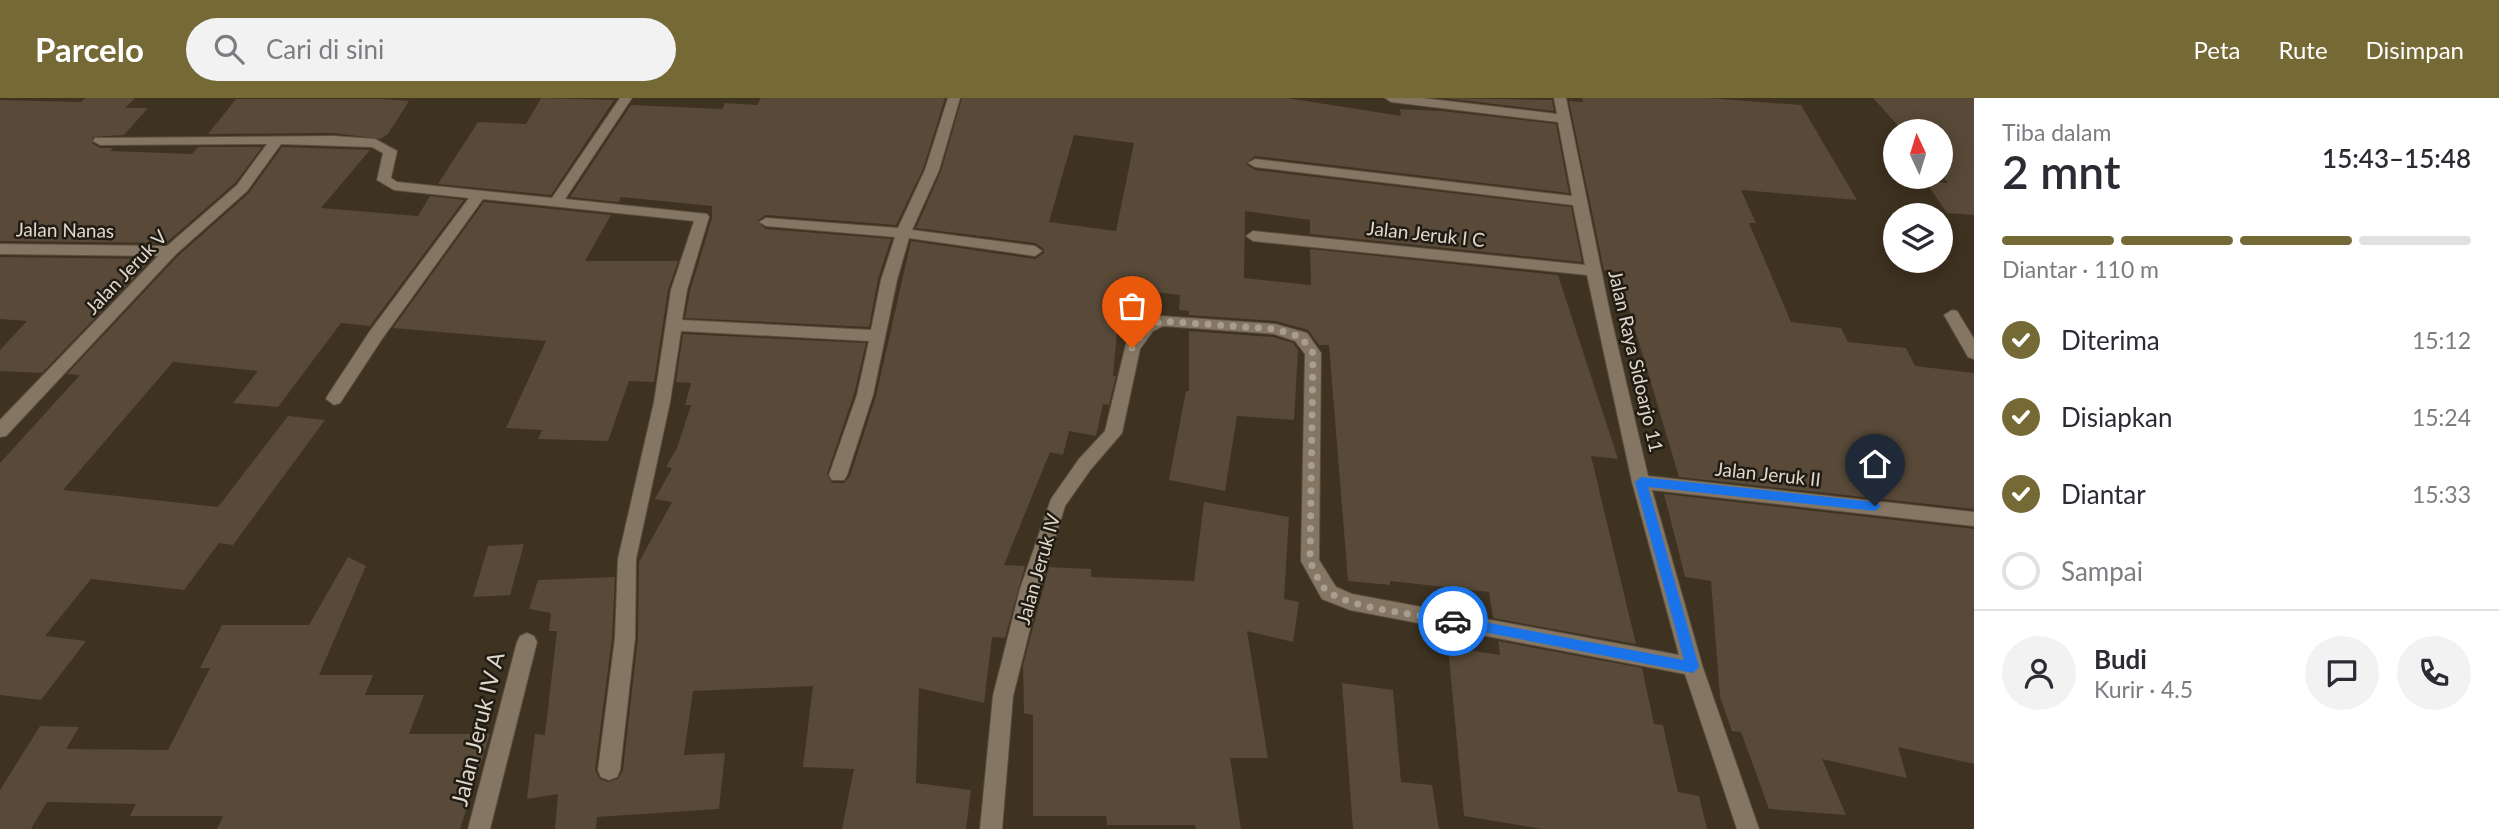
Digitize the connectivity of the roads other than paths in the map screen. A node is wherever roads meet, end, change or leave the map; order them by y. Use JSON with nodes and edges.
{"nodes":[{"id":1,"x":626,"y":98,"type":"edge"},
{"id":2,"x":954,"y":98,"type":"edge"},
{"id":3,"x":1391,"y":98,"type":"edge"},
{"id":4,"x":1560,"y":98,"type":"edge"},
{"id":5,"x":1564,"y":119,"type":"junction"},
{"id":6,"x":278,"y":139,"type":"junction"},
{"id":7,"x":100,"y":141,"type":"dead end"},
{"id":8,"x":1255,"y":163,"type":"dead end"},
{"id":9,"x":477,"y":197,"type":"junction"},
{"id":10,"x":557,"y":201,"type":"junction"},
{"id":11,"x":1578,"y":201,"type":"junction"},
{"id":12,"x":766,"y":222,"type":"dead end"},
{"id":13,"x":903,"y":233,"type":"junction"},
{"id":14,"x":1253,"y":236,"type":"dead end"},
{"id":15,"x":0,"y":248,"type":"edge"},
{"id":16,"x":171,"y":251,"type":"junction"},
{"id":17,"x":1035,"y":251,"type":"dead end"},
{"id":18,"x":1594,"y":271,"type":"junction"},
{"id":19,"x":1952,"y":315,"type":"dead end"},
{"id":20,"x":675,"y":325,"type":"junction"},
{"id":21,"x":878,"y":336,"type":"junction"},
{"id":22,"x":1974,"y":353,"type":"edge"},
{"id":23,"x":334,"y":400,"type":"dead end"},
{"id":24,"x":0,"y":431,"type":"edge"},
{"id":25,"x":838,"y":475,"type":"dead end"},
{"id":26,"x":1641,"y":482,"type":"junction"},
{"id":27,"x":1974,"y":519,"type":"edge"},
{"id":28,"x":527,"y":642,"type":"dead end"},
{"id":29,"x":1693,"y":667,"type":"junction"},
{"id":30,"x":608,"y":769,"type":"dead end"},
{"id":31,"x":479,"y":829,"type":"edge"},
{"id":32,"x":991,"y":829,"type":"edge"},
{"id":33,"x":1748,"y":829,"type":"edge"}],
"edges":[{"from":1,"to":10,"type":"street"},
{"from":2,"to":13,"type":"street"},
{"from":3,"to":5,"type":"street"},
{"from":4,"to":5,"type":"street","name":"Jalan Raya Sidoarjo 11"},
{"from":5,"to":11,"type":"street","name":"Jalan Raya Sidoarjo 11"},
{"from":6,"to":7,"type":"street"},
{"from":6,"to":9,"type":"street"},
{"from":6,"to":16,"type":"street","name":"Jalan Jeruk V"},
{"from":8,"to":11,"type":"street"},
{"from":9,"to":10,"type":"street"},
{"from":9,"to":23,"type":"street"},
{"from":10,"to":20,"type":"street"},
{"from":11,"to":18,"type":"street","name":"Jalan Raya Sidoarjo 11"},
{"from":12,"to":13,"type":"street"},
{"from":13,"to":17,"type":"street"},
{"from":13,"to":21,"type":"street"},
{"from":14,"to":18,"type":"street","name":"Jalan Jeruk I C"},
{"from":15,"to":16,"type":"street","name":"Jalan Nanas"},
{"from":16,"to":24,"type":"street","name":"Jalan Jeruk V"},
{"from":18,"to":26,"type":"street","name":"Jalan Raya Sidoarjo 11"},
{"from":19,"to":22,"type":"street"},
{"from":20,"to":21,"type":"street"},
{"from":20,"to":30,"type":"street"},
{"from":21,"to":25,"type":"street"},
{"from":26,"to":27,"type":"street","name":"Jalan Jeruk II"},
{"from":26,"to":29,"type":"street","name":"Jalan Raya Sidoarjo 11"},
{"from":28,"to":31,"type":"street","name":"Jalan Jeruk IV A"},
{"from":29,"to":32,"type":"street","name":"Jalan Jeruk IV"},
{"from":29,"to":33,"type":"street","name":"Jalan Raya Sidoarjo 11"}]}
